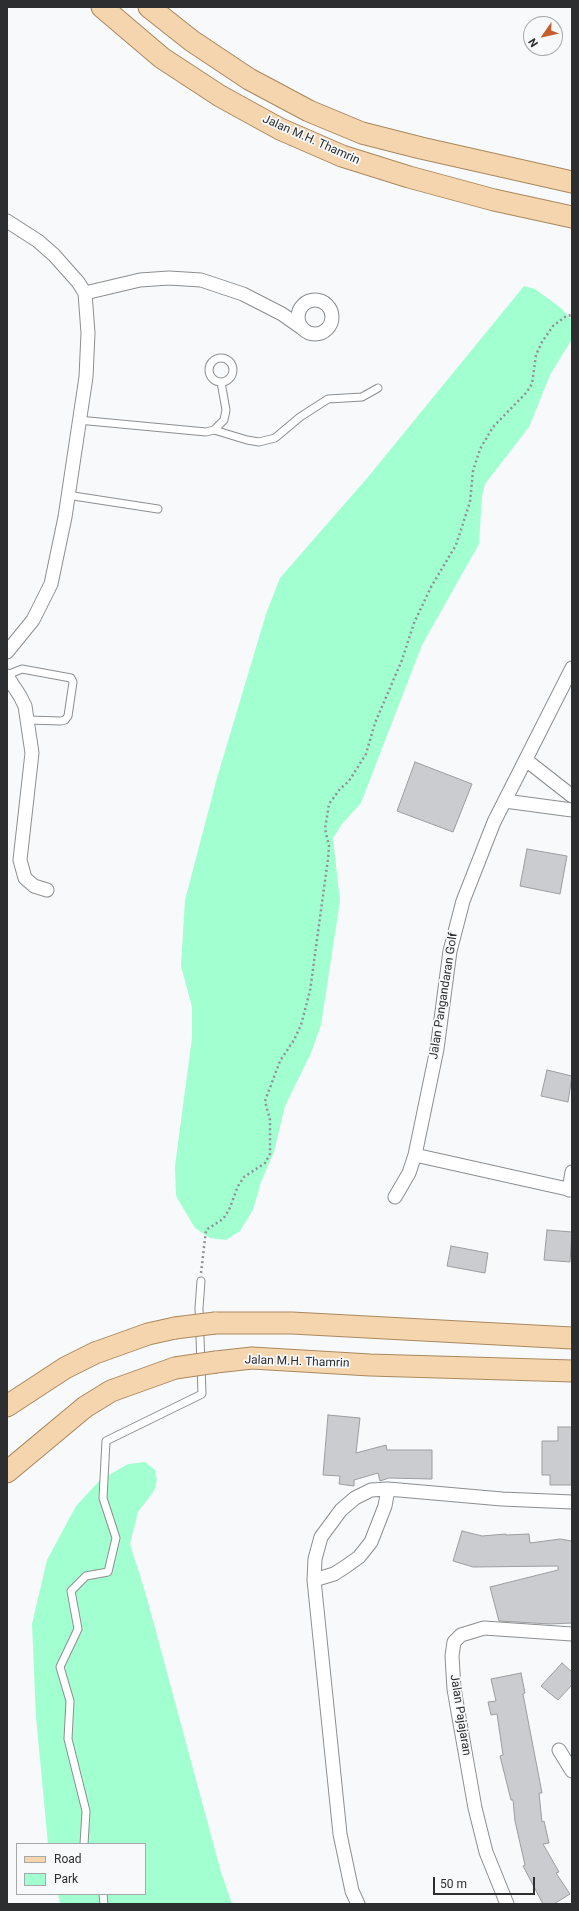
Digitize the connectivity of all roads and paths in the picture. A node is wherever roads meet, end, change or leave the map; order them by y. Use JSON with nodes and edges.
{"nodes":[{"id":1,"x":102,"y":7,"type":"edge"},
{"id":2,"x":149,"y":7,"type":"edge"},
{"id":3,"x":572,"y":182,"type":"edge"},
{"id":4,"x":572,"y":217,"type":"edge"},
{"id":5,"x":7,"y":221,"type":"edge"},
{"id":6,"x":85,"y":293,"type":"junction"},
{"id":7,"x":572,"y":315,"type":"edge"},
{"id":8,"x":302,"y":328,"type":"dead end"},
{"id":9,"x":221,"y":382,"type":"dead end"},
{"id":10,"x":378,"y":388,"type":"dead end"},
{"id":11,"x":78,"y":420,"type":"junction"},
{"id":12,"x":214,"y":430,"type":"junction"},
{"id":13,"x":67,"y":495,"type":"junction"},
{"id":14,"x":158,"y":508,"type":"dead end"},
{"id":15,"x":7,"y":652,"type":"edge"},
{"id":16,"x":572,"y":668,"type":"edge"},
{"id":17,"x":7,"y":675,"type":"edge"},
{"id":18,"x":28,"y":720,"type":"junction"},
{"id":19,"x":526,"y":760,"type":"junction"},
{"id":20,"x":572,"y":796,"type":"edge"},
{"id":21,"x":505,"y":801,"type":"junction"},
{"id":22,"x":572,"y":810,"type":"edge"},
{"id":23,"x":46,"y":890,"type":"dead end"},
{"id":24,"x":415,"y":1155,"type":"junction"},
{"id":25,"x":572,"y":1172,"type":"edge"},
{"id":26,"x":571,"y":1190,"type":"edge"},
{"id":27,"x":395,"y":1197,"type":"dead end"},
{"id":28,"x":201,"y":1282,"type":"joint"},
{"id":29,"x":572,"y":1338,"type":"edge"},
{"id":30,"x":572,"y":1371,"type":"edge"},
{"id":31,"x":7,"y":1406,"type":"edge"},
{"id":32,"x":7,"y":1472,"type":"edge"},
{"id":33,"x":388,"y":1489,"type":"junction"},
{"id":34,"x":572,"y":1502,"type":"edge"},
{"id":35,"x":314,"y":1580,"type":"junction"},
{"id":36,"x":572,"y":1634,"type":"edge"},
{"id":37,"x":559,"y":1750,"type":"dead end"},
{"id":38,"x":572,"y":1771,"type":"edge"},
{"id":39,"x":84,"y":1843,"type":"edge"},
{"id":40,"x":358,"y":1904,"type":"edge"},
{"id":41,"x":507,"y":1904,"type":"edge"}],
"edges":[{"from":1,"to":4,"type":"main road","name":"Jalan M.H. Thamrin"},
{"from":2,"to":3,"type":"main road"},
{"from":5,"to":6,"type":"street"},
{"from":6,"to":8,"type":"street"},
{"from":6,"to":11,"type":"street"},
{"from":7,"to":28,"type":"path"},
{"from":9,"to":12,"type":"lane"},
{"from":10,"to":12,"type":"lane"},
{"from":11,"to":12,"type":"lane"},
{"from":11,"to":13,"type":"street"},
{"from":13,"to":14,"type":"lane"},
{"from":13,"to":15,"type":"street"},
{"from":16,"to":19,"type":"street","name":"Jalan Pangandaran Golf"},
{"from":17,"to":18,"type":"street"},
{"from":17,"to":18,"type":"lane"},
{"from":18,"to":23,"type":"street"},
{"from":19,"to":20,"type":"street"},
{"from":19,"to":21,"type":"street","name":"Jalan Pangandaran Golf"},
{"from":21,"to":22,"type":"street"},
{"from":21,"to":24,"type":"street","name":"Jalan Pangandaran Golf"},
{"from":24,"to":26,"type":"street"},
{"from":24,"to":27,"type":"street","name":"Jalan Pangandaran Golf"},
{"from":25,"to":26,"type":"street"},
{"from":28,"to":39,"type":"lane"},
{"from":29,"to":31,"type":"main road","bridge":true},
{"from":30,"to":32,"type":"main road","name":"Jalan M.H. Thamrin","bridge":true},
{"from":33,"to":34,"type":"street"},
{"from":33,"to":35,"type":"street"},
{"from":33,"to":35,"type":"street"},
{"from":35,"to":40,"type":"street"},
{"from":36,"to":41,"type":"street","name":"Jalan Pajajaran"},
{"from":37,"to":38,"type":"street"}]}
